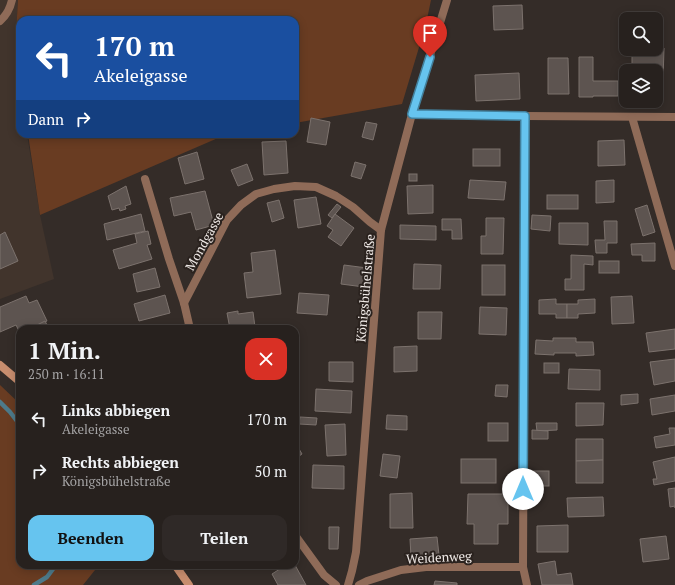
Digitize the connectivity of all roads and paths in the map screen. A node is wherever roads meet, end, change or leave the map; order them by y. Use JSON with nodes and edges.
{"nodes":[{"id":1,"x":12,"y":0,"type":"edge"},
{"id":2,"x":447,"y":0,"type":"edge"},
{"id":3,"x":0,"y":20,"type":"edge"},
{"id":4,"x":412,"y":114,"type":"junction"},
{"id":5,"x":525,"y":116,"type":"junction"},
{"id":6,"x":632,"y":117,"type":"junction"},
{"id":7,"x":675,"y":117,"type":"edge"},
{"id":8,"x":145,"y":179,"type":"dead end"},
{"id":9,"x":381,"y":230,"type":"junction"},
{"id":10,"x":675,"y":266,"type":"edge"},
{"id":11,"x":184,"y":303,"type":"junction"},
{"id":12,"x":189,"y":325,"type":"edge"},
{"id":13,"x":0,"y":364,"type":"edge"},
{"id":14,"x":16,"y":378,"type":"edge"},
{"id":15,"x":299,"y":540,"type":"edge"},
{"id":16,"x":523,"y":567,"type":"junction"},
{"id":17,"x":178,"y":569,"type":"edge"},
{"id":18,"x":189,"y":585,"type":"edge"},
{"id":19,"x":336,"y":585,"type":"edge"},
{"id":20,"x":348,"y":585,"type":"edge"},
{"id":21,"x":359,"y":585,"type":"edge"},
{"id":22,"x":527,"y":585,"type":"edge"}],
"edges":[{"from":1,"to":3,"type":"street"},
{"from":2,"to":4,"type":"street","name":"Königsbühelstraße"},
{"from":4,"to":5,"type":"street"},
{"from":4,"to":9,"type":"street","name":"Königsbühelstraße"},
{"from":5,"to":6,"type":"street"},
{"from":5,"to":16,"type":"street"},
{"from":6,"to":7,"type":"street"},
{"from":6,"to":10,"type":"street"},
{"from":8,"to":11,"type":"street"},
{"from":9,"to":11,"type":"street","name":"Mondgasse"},
{"from":9,"to":20,"type":"street","name":"Königsbühelstraße"},
{"from":11,"to":12,"type":"street"},
{"from":13,"to":14,"type":"main road"},
{"from":15,"to":19,"type":"street"},
{"from":16,"to":21,"type":"street","name":"Weidenweg"},
{"from":16,"to":22,"type":"street"},
{"from":17,"to":18,"type":"main road"}]}
